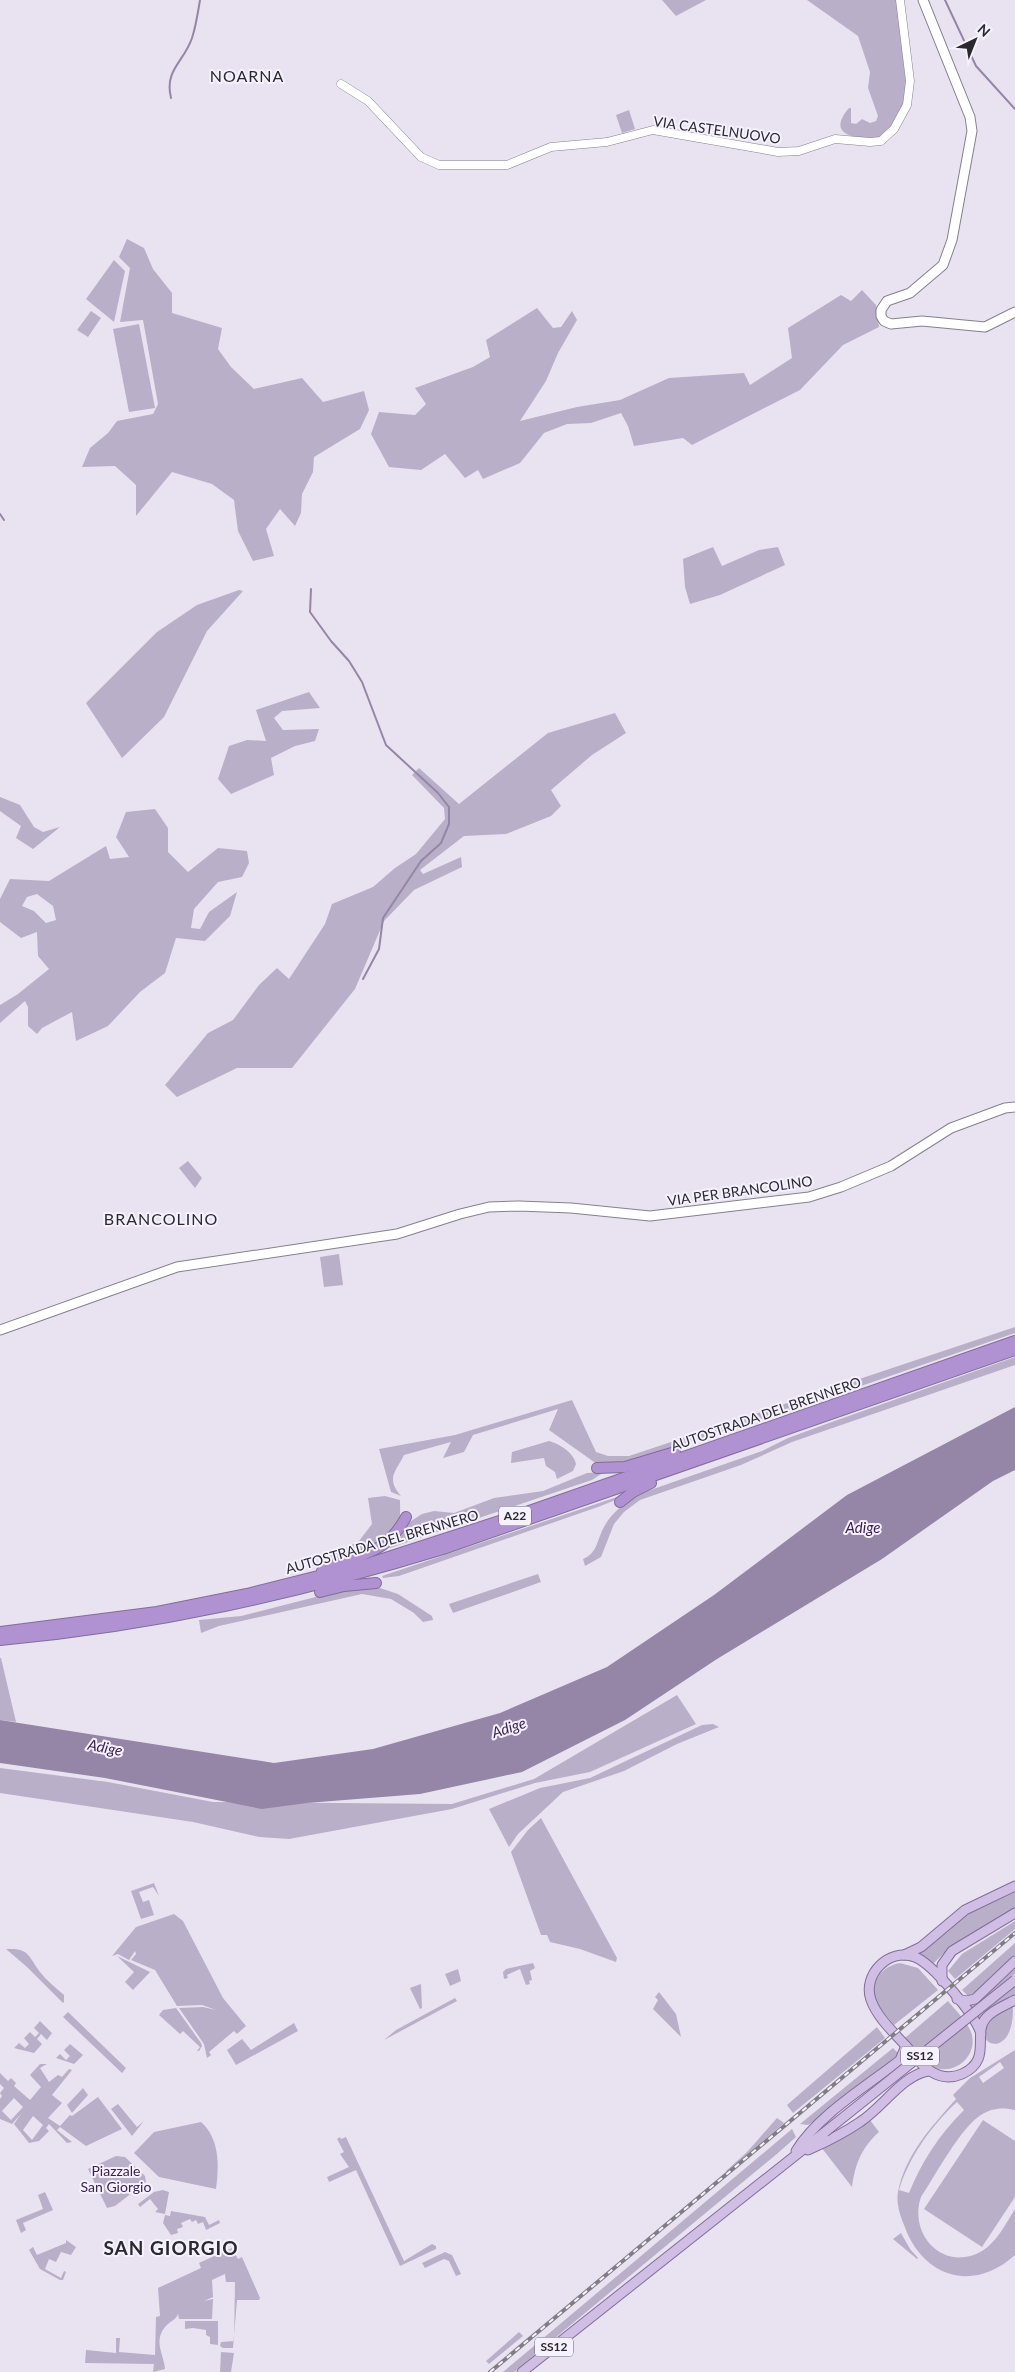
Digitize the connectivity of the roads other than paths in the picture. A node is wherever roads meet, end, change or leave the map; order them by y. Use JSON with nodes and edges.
{"nodes":[{"id":1,"x":900,"y":0,"type":"edge"},
{"id":2,"x":923,"y":0,"type":"edge"},
{"id":3,"x":340,"y":84,"type":"dead end"},
{"id":4,"x":1015,"y":312,"type":"edge"},
{"id":5,"x":1015,"y":1107,"type":"edge"},
{"id":6,"x":0,"y":1330,"type":"edge"},
{"id":7,"x":1015,"y":1342,"type":"edge"},
{"id":8,"x":1015,"y":1350,"type":"edge"},
{"id":9,"x":718,"y":1445,"type":"junction"},
{"id":10,"x":710,"y":1457,"type":"junction"},
{"id":11,"x":598,"y":1468,"type":"dead end"},
{"id":12,"x":620,"y":1502,"type":"dead end"},
{"id":13,"x":406,"y":1517,"type":"dead end"},
{"id":14,"x":309,"y":1579,"type":"junction"},
{"id":15,"x":376,"y":1583,"type":"dead end"},
{"id":16,"x":289,"y":1593,"type":"junction"},
{"id":17,"x":0,"y":1632,"type":"edge"},
{"id":18,"x":0,"y":1640,"type":"edge"},
{"id":19,"x":1015,"y":1886,"type":"edge"},
{"id":20,"x":1015,"y":1913,"type":"edge"},
{"id":21,"x":903,"y":1956,"type":"junction"},
{"id":22,"x":1015,"y":1961,"type":"edge"},
{"id":23,"x":1015,"y":1980,"type":"edge"},
{"id":24,"x":942,"y":1982,"type":"junction"},
{"id":25,"x":956,"y":1999,"type":"junction"},
{"id":26,"x":1015,"y":2000,"type":"edge"},
{"id":27,"x":981,"y":2034,"type":"junction"},
{"id":28,"x":906,"y":2046,"type":"junction"},
{"id":29,"x":928,"y":2070,"type":"junction"},
{"id":30,"x":792,"y":2158,"type":"junction"},
{"id":31,"x":522,"y":2372,"type":"edge"}],
"edges":[{"from":1,"to":3,"type":"street","name":"VIA CASTELNUOVO"},
{"from":2,"to":4,"type":"main road"},
{"from":5,"to":6,"type":"main road","name":"VIA PER BRANCOLINO"},
{"from":7,"to":9,"type":"highway","name":"AUTOSTRADA DEL BRENNERO","number":"A22"},
{"from":8,"to":10,"type":"highway","name":"AUTOSTRADA DEL BRENNERO","number":"A22"},
{"from":9,"to":11,"type":"highway"},
{"from":9,"to":14,"type":"highway","name":"AUTOSTRADA DEL BRENNERO","number":"A22"},
{"from":10,"to":12,"type":"highway"},
{"from":10,"to":16,"type":"highway","name":"AUTOSTRADA DEL BRENNERO","number":"A22"},
{"from":13,"to":14,"type":"highway"},
{"from":14,"to":17,"type":"highway","name":"AUTOSTRADA DEL BRENNERO","number":"A22"},
{"from":15,"to":16,"type":"highway"},
{"from":16,"to":18,"type":"highway","name":"AUTOSTRADA DEL BRENNERO","number":"A22"},
{"from":19,"to":21,"type":"main road"},
{"from":20,"to":24,"type":"main road"},
{"from":21,"to":24,"type":"main road"},
{"from":21,"to":28,"type":"main road"},
{"from":22,"to":25,"type":"main road"},
{"from":23,"to":30,"type":"main road","number":"SS12","bridge":true},
{"from":24,"to":25,"type":"main road"},
{"from":25,"to":27,"type":"main road"},
{"from":26,"to":27,"type":"main road"},
{"from":27,"to":29,"type":"main road"},
{"from":28,"to":29,"type":"main road"},
{"from":28,"to":30,"type":"main road"},
{"from":29,"to":30,"type":"main road"},
{"from":30,"to":31,"type":"main road","number":"SS12"}]}
